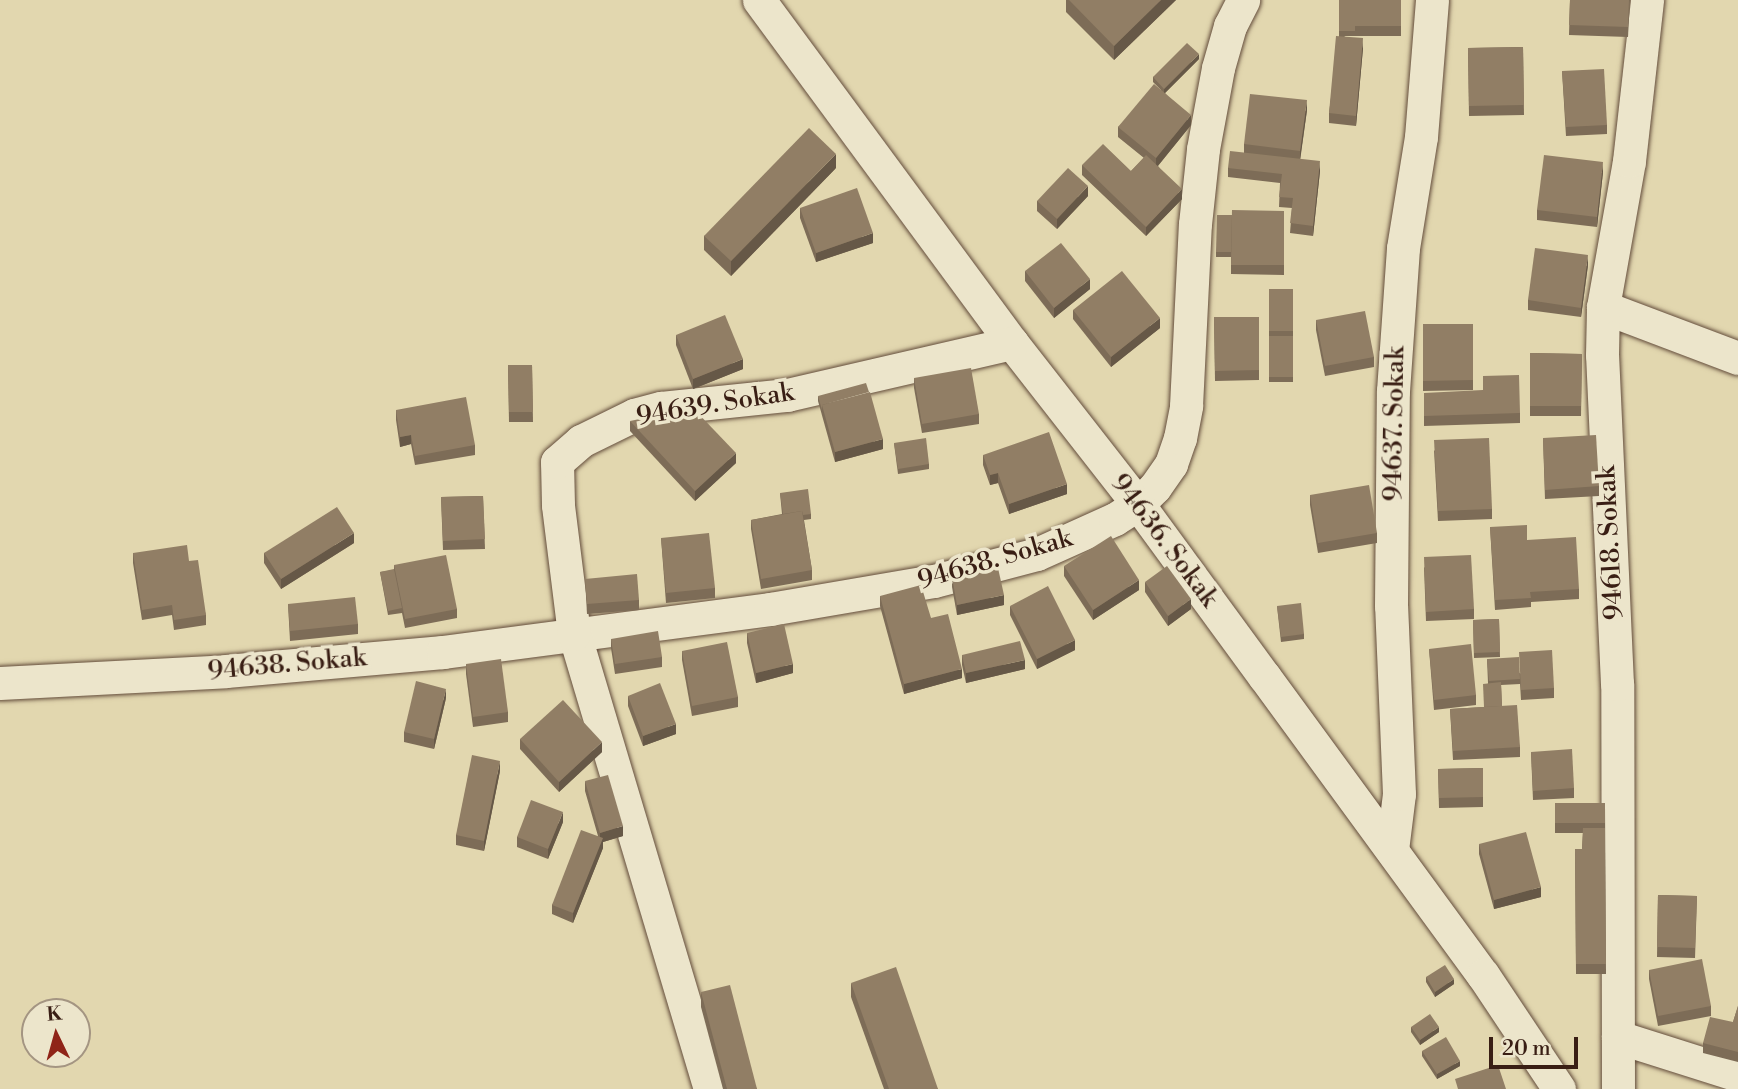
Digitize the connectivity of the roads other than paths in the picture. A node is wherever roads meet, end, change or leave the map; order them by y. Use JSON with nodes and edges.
{"nodes":[{"id":1,"x":758,"y":0,"type":"edge"},
{"id":2,"x":1243,"y":0,"type":"edge"},
{"id":3,"x":1432,"y":0,"type":"edge"},
{"id":4,"x":1647,"y":0,"type":"edge"},
{"id":5,"x":1604,"y":307,"type":"junction"},
{"id":6,"x":1012,"y":343,"type":"junction"},
{"id":7,"x":1738,"y":358,"type":"edge"},
{"id":8,"x":1138,"y":505,"type":"junction"},
{"id":9,"x":574,"y":634,"type":"junction"},
{"id":10,"x":0,"y":683,"type":"edge"},
{"id":11,"x":1392,"y":850,"type":"junction"},
{"id":12,"x":1618,"y":1037,"type":"junction"},
{"id":13,"x":1738,"y":1075,"type":"edge"},
{"id":14,"x":710,"y":1089,"type":"edge"},
{"id":15,"x":1559,"y":1089,"type":"edge"},
{"id":16,"x":1618,"y":1089,"type":"edge"}],
"edges":[{"from":1,"to":6,"type":"street","name":"94636. Sokak"},
{"from":2,"to":8,"type":"street","name":"94638. Sokak"},
{"from":3,"to":11,"type":"street","name":"94637. Sokak"},
{"from":4,"to":5,"type":"street","name":"94618. Sokak"},
{"from":5,"to":7,"type":"street"},
{"from":5,"to":12,"type":"street","name":"94618. Sokak"},
{"from":6,"to":8,"type":"street","name":"94636. Sokak"},
{"from":6,"to":9,"type":"street","name":"94639. Sokak"},
{"from":8,"to":9,"type":"street","name":"94638. Sokak"},
{"from":8,"to":11,"type":"street","name":"94636. Sokak"},
{"from":9,"to":10,"type":"street","name":"94638. Sokak"},
{"from":9,"to":14,"type":"street"},
{"from":11,"to":15,"type":"street","name":"94636. Sokak"},
{"from":12,"to":13,"type":"street"},
{"from":12,"to":16,"type":"street","name":"94618. Sokak"}]}
